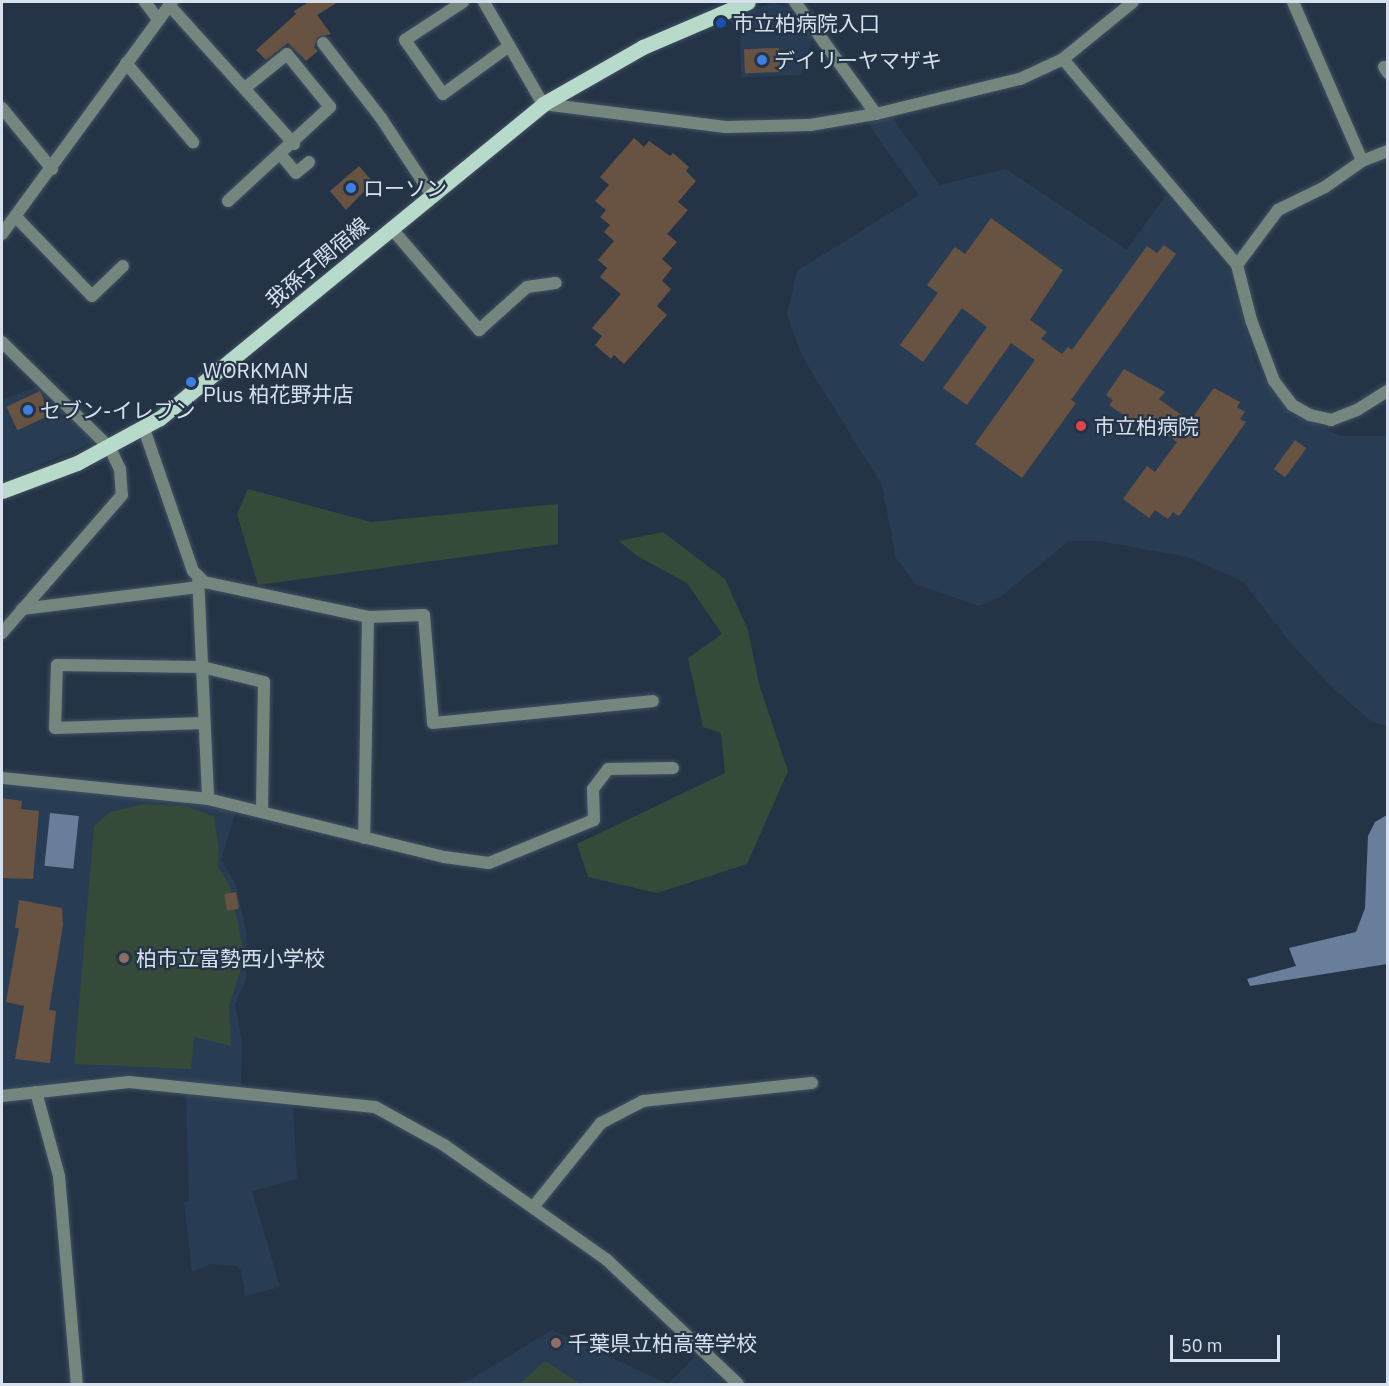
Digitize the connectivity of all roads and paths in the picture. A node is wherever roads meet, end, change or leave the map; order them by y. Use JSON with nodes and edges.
{"nodes":[{"id":1,"x":145,"y":2,"type":"edge"},
{"id":2,"x":463,"y":2,"type":"edge"},
{"id":3,"x":484,"y":2,"type":"edge"},
{"id":4,"x":748,"y":2,"type":"edge"},
{"id":5,"x":795,"y":2,"type":"edge"},
{"id":6,"x":1133,"y":2,"type":"edge"},
{"id":7,"x":1293,"y":2,"type":"edge"},
{"id":8,"x":171,"y":3,"type":"edge"},
{"id":9,"x":157,"y":18,"type":"junction"},
{"id":10,"x":322,"y":43,"type":"dead end"},
{"id":11,"x":509,"y":46,"type":"junction"},
{"id":12,"x":1063,"y":59,"type":"junction"},
{"id":13,"x":126,"y":63,"type":"junction"},
{"id":14,"x":244,"y":89,"type":"junction"},
{"id":15,"x":543,"y":104,"type":"junction"},
{"id":16,"x":2,"y":108,"type":"edge"},
{"id":17,"x":876,"y":114,"type":"junction"},
{"id":18,"x":193,"y":142,"type":"dead end"},
{"id":19,"x":294,"y":144,"type":"junction"},
{"id":20,"x":1388,"y":151,"type":"edge"},
{"id":21,"x":281,"y":155,"type":"junction"},
{"id":22,"x":1362,"y":161,"type":"junction"},
{"id":23,"x":309,"y":162,"type":"dead end"},
{"id":24,"x":52,"y":169,"type":"junction"},
{"id":25,"x":431,"y":194,"type":"junction"},
{"id":26,"x":228,"y":201,"type":"dead end"},
{"id":27,"x":17,"y":218,"type":"junction"},
{"id":28,"x":391,"y":228,"type":"junction"},
{"id":29,"x":2,"y":234,"type":"edge"},
{"id":30,"x":1237,"y":265,"type":"junction"},
{"id":31,"x":123,"y":267,"type":"dead end"},
{"id":32,"x":556,"y":283,"type":"dead end"},
{"id":33,"x":2,"y":342,"type":"edge"},
{"id":34,"x":1388,"y":391,"type":"edge"},
{"id":35,"x":144,"y":429,"type":"junction"},
{"id":36,"x":110,"y":448,"type":"junction"},
{"id":37,"x":2,"y":491,"type":"edge"},
{"id":38,"x":198,"y":582,"type":"junction"},
{"id":39,"x":22,"y":609,"type":"junction"},
{"id":40,"x":368,"y":617,"type":"junction"},
{"id":41,"x":2,"y":633,"type":"edge"},
{"id":42,"x":202,"y":667,"type":"junction"},
{"id":43,"x":653,"y":701,"type":"dead end"},
{"id":44,"x":204,"y":723,"type":"junction"},
{"id":45,"x":673,"y":768,"type":"dead end"},
{"id":46,"x":2,"y":778,"type":"edge"},
{"id":47,"x":208,"y":799,"type":"junction"},
{"id":48,"x":262,"y":809,"type":"junction"},
{"id":49,"x":364,"y":838,"type":"junction"},
{"id":50,"x":812,"y":1083,"type":"dead end"},
{"id":51,"x":36,"y":1092,"type":"junction"},
{"id":52,"x":2,"y":1096,"type":"edge"},
{"id":53,"x":534,"y":1206,"type":"junction"},
{"id":54,"x":77,"y":1384,"type":"edge"},
{"id":55,"x":738,"y":1384,"type":"edge"}],
"edges":[{"from":1,"to":9,"type":"street"},
{"from":2,"to":11,"type":"street"},
{"from":3,"to":11,"type":"street"},
{"from":4,"to":15,"type":"main road","name":"我孫子関宿線"},
{"from":5,"to":17,"type":"street"},
{"from":6,"to":12,"type":"street"},
{"from":7,"to":22,"type":"street"},
{"from":8,"to":9,"type":"street"},
{"from":8,"to":14,"type":"street"},
{"from":9,"to":13,"type":"street"},
{"from":10,"to":25,"type":"street"},
{"from":11,"to":15,"type":"street"},
{"from":12,"to":17,"type":"street"},
{"from":12,"to":30,"type":"street"},
{"from":13,"to":18,"type":"street"},
{"from":13,"to":24,"type":"street"},
{"from":14,"to":19,"type":"street"},
{"from":14,"to":19,"type":"street"},
{"from":15,"to":17,"type":"street"},
{"from":15,"to":25,"type":"main road","name":"我孫子関宿線"},
{"from":16,"to":24,"type":"street"},
{"from":19,"to":21,"type":"street"},
{"from":20,"to":22,"type":"street"},
{"from":21,"to":23,"type":"street"},
{"from":21,"to":26,"type":"street"},
{"from":22,"to":30,"type":"street"},
{"from":24,"to":27,"type":"street"},
{"from":25,"to":28,"type":"main road","name":"我孫子関宿線"},
{"from":27,"to":29,"type":"street"},
{"from":27,"to":31,"type":"street"},
{"from":28,"to":32,"type":"street"},
{"from":28,"to":35,"type":"main road","name":"我孫子関宿線"},
{"from":30,"to":34,"type":"street"},
{"from":33,"to":36,"type":"street"},
{"from":35,"to":36,"type":"main road","name":"我孫子関宿線"},
{"from":35,"to":38,"type":"street"},
{"from":36,"to":37,"type":"main road","name":"我孫子関宿線"},
{"from":36,"to":39,"type":"street"},
{"from":38,"to":39,"type":"street"},
{"from":38,"to":40,"type":"street"},
{"from":38,"to":42,"type":"street"},
{"from":39,"to":41,"type":"street"},
{"from":40,"to":43,"type":"street"},
{"from":40,"to":49,"type":"street"},
{"from":42,"to":44,"type":"street"},
{"from":42,"to":44,"type":"street"},
{"from":42,"to":48,"type":"street"},
{"from":44,"to":47,"type":"street"},
{"from":45,"to":49,"type":"street"},
{"from":46,"to":47,"type":"street"},
{"from":47,"to":48,"type":"street"},
{"from":48,"to":49,"type":"street"},
{"from":50,"to":53,"type":"street"},
{"from":51,"to":52,"type":"street"},
{"from":51,"to":53,"type":"street"},
{"from":51,"to":54,"type":"street"},
{"from":53,"to":55,"type":"street"}]}
